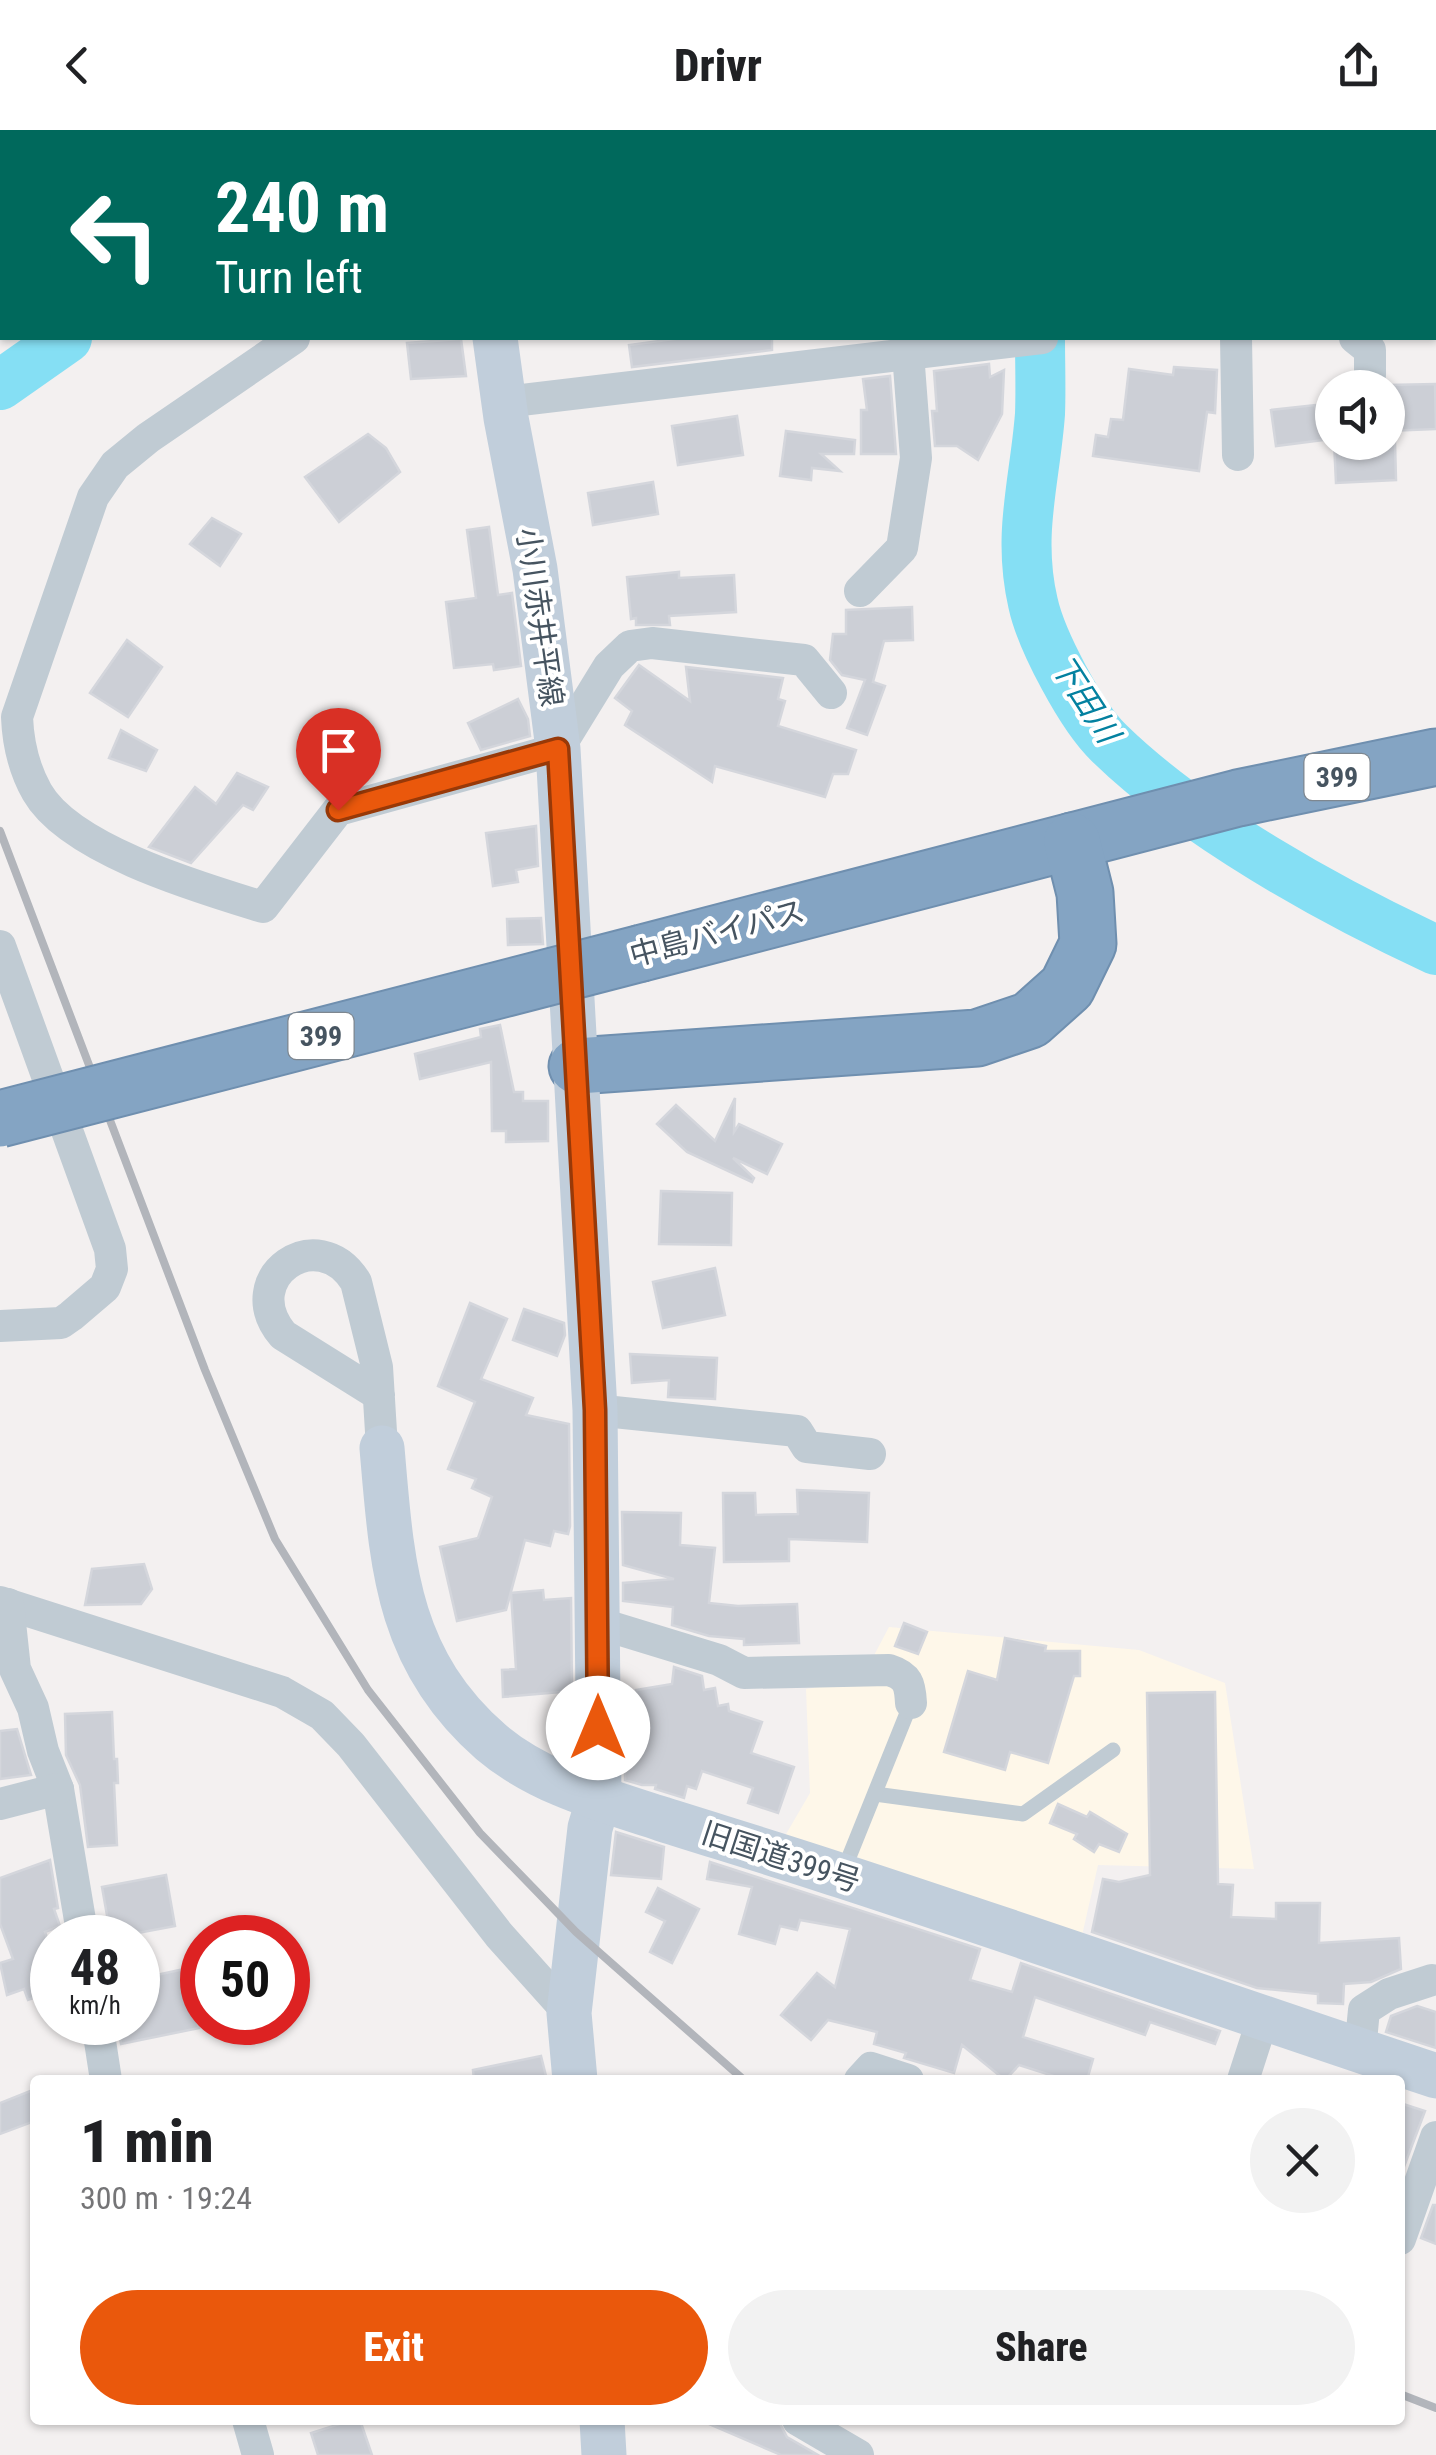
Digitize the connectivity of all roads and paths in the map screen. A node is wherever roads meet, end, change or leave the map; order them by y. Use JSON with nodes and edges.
{"nodes":[{"id":1,"x":291,"y":340,"type":"edge"},
{"id":2,"x":496,"y":340,"type":"edge"},
{"id":3,"x":1026,"y":340,"type":"edge"},
{"id":4,"x":1236,"y":340,"type":"edge"},
{"id":5,"x":1358,"y":340,"type":"edge"},
{"id":6,"x":831,"y":350,"type":"edge"},
{"id":7,"x":908,"y":353,"type":"junction"},
{"id":8,"x":1370,"y":370,"type":"edge"},
{"id":9,"x":504,"y":402,"type":"junction"},
{"id":10,"x":1238,"y":456,"type":"dead end"},
{"id":11,"x":860,"y":590,"type":"dead end"},
{"id":12,"x":831,"y":693,"type":"dead end"},
{"id":13,"x":558,"y":749,"type":"junction"},
{"id":14,"x":1436,"y":757,"type":"edge"},
{"id":15,"x":1072,"y":841,"type":"junction"},
{"id":16,"x":0,"y":946,"type":"edge"},
{"id":17,"x":7,"y":988,"type":"edge"},
{"id":18,"x":577,"y":1066,"type":"junction"},
{"id":19,"x":0,"y":1119,"type":"edge"},
{"id":20,"x":0,"y":1326,"type":"edge"},
{"id":21,"x":379,"y":1395,"type":"dead end"},
{"id":22,"x":595,"y":1410,"type":"junction"},
{"id":23,"x":382,"y":1448,"type":"joint"},
{"id":24,"x":870,"y":1454,"type":"dead end"},
{"id":25,"x":4,"y":1603,"type":"edge"},
{"id":26,"x":598,"y":1623,"type":"junction"},
{"id":27,"x":911,"y":1703,"type":"joint"},
{"id":28,"x":1113,"y":1750,"type":"dead end"},
{"id":29,"x":58,"y":1789,"type":"junction"},
{"id":30,"x":874,"y":1794,"type":"junction"},
{"id":31,"x":598,"y":1798,"type":"junction"},
{"id":32,"x":0,"y":1804,"type":"edge"},
{"id":33,"x":842,"y":1876,"type":"junction"},
{"id":34,"x":79,"y":1915,"type":"edge"},
{"id":35,"x":1432,"y":1980,"type":"dead end"},
{"id":36,"x":568,"y":2013,"type":"junction"},
{"id":37,"x":1263,"y":2018,"type":"junction"},
{"id":38,"x":101,"y":2045,"type":"edge"},
{"id":39,"x":1360,"y":2051,"type":"junction"},
{"id":40,"x":105,"y":2075,"type":"edge"},
{"id":41,"x":574,"y":2075,"type":"edge"},
{"id":42,"x":865,"y":2075,"type":"edge"},
{"id":43,"x":893,"y":2075,"type":"edge"},
{"id":44,"x":1246,"y":2075,"type":"edge"},
{"id":45,"x":1436,"y":2076,"type":"edge"},
{"id":46,"x":1436,"y":2137,"type":"edge"},
{"id":47,"x":1405,"y":2224,"type":"edge"},
{"id":48,"x":249,"y":2425,"type":"edge"},
{"id":49,"x":602,"y":2425,"type":"edge"},
{"id":50,"x":807,"y":2425,"type":"edge"},
{"id":51,"x":258,"y":2455,"type":"edge"},
{"id":52,"x":604,"y":2455,"type":"edge"},
{"id":53,"x":858,"y":2455,"type":"edge"}],
"edges":[{"from":1,"to":13,"type":"street"},
{"from":2,"to":9,"type":"street","name":"小川赤井平線"},
{"from":3,"to":7,"type":"street"},
{"from":4,"to":10,"type":"street"},
{"from":5,"to":8,"type":"street"},
{"from":6,"to":7,"type":"street"},
{"from":6,"to":9,"type":"street"},
{"from":7,"to":11,"type":"street"},
{"from":9,"to":13,"type":"street","name":"小川赤井平線"},
{"from":12,"to":13,"type":"street"},
{"from":13,"to":18,"type":"street","name":"小川赤井平線"},
{"from":14,"to":15,"type":"highway","name":"中島バイパス","number":"399"},
{"from":15,"to":18,"type":"highway"},
{"from":15,"to":19,"type":"highway","name":"中島バイパス","number":"399","bridge":true},
{"from":16,"to":17,"type":"street"},
{"from":17,"to":20,"type":"street"},
{"from":18,"to":22,"type":"street","name":"小川赤井平線"},
{"from":21,"to":23,"type":"street","name":"旧国道399号"},
{"from":22,"to":24,"type":"street"},
{"from":22,"to":26,"type":"street","name":"小川赤井平線"},
{"from":23,"to":31,"type":"street","name":"旧国道399号"},
{"from":25,"to":29,"type":"street"},
{"from":25,"to":36,"type":"street"},
{"from":26,"to":27,"type":"street"},
{"from":26,"to":31,"type":"street","name":"小川赤井平線"},
{"from":27,"to":30,"type":"lane"},
{"from":28,"to":30,"type":"lane"},
{"from":29,"to":32,"type":"street"},
{"from":29,"to":34,"type":"street"},
{"from":30,"to":33,"type":"lane"},
{"from":31,"to":33,"type":"street","name":"旧国道399号"},
{"from":31,"to":36,"type":"street","name":"小川赤井平線"},
{"from":33,"to":37,"type":"street","name":"旧国道399号"},
{"from":35,"to":39,"type":"street"},
{"from":36,"to":41,"type":"street","name":"小川赤井平線"},
{"from":37,"to":39,"type":"street","name":"旧国道399号"},
{"from":37,"to":44,"type":"street"},
{"from":38,"to":40,"type":"street"},
{"from":39,"to":45,"type":"street","name":"旧国道399号"},
{"from":42,"to":43,"type":"street"},
{"from":46,"to":47,"type":"street"},
{"from":48,"to":51,"type":"street"},
{"from":49,"to":52,"type":"street"},
{"from":50,"to":53,"type":"street"}]}
